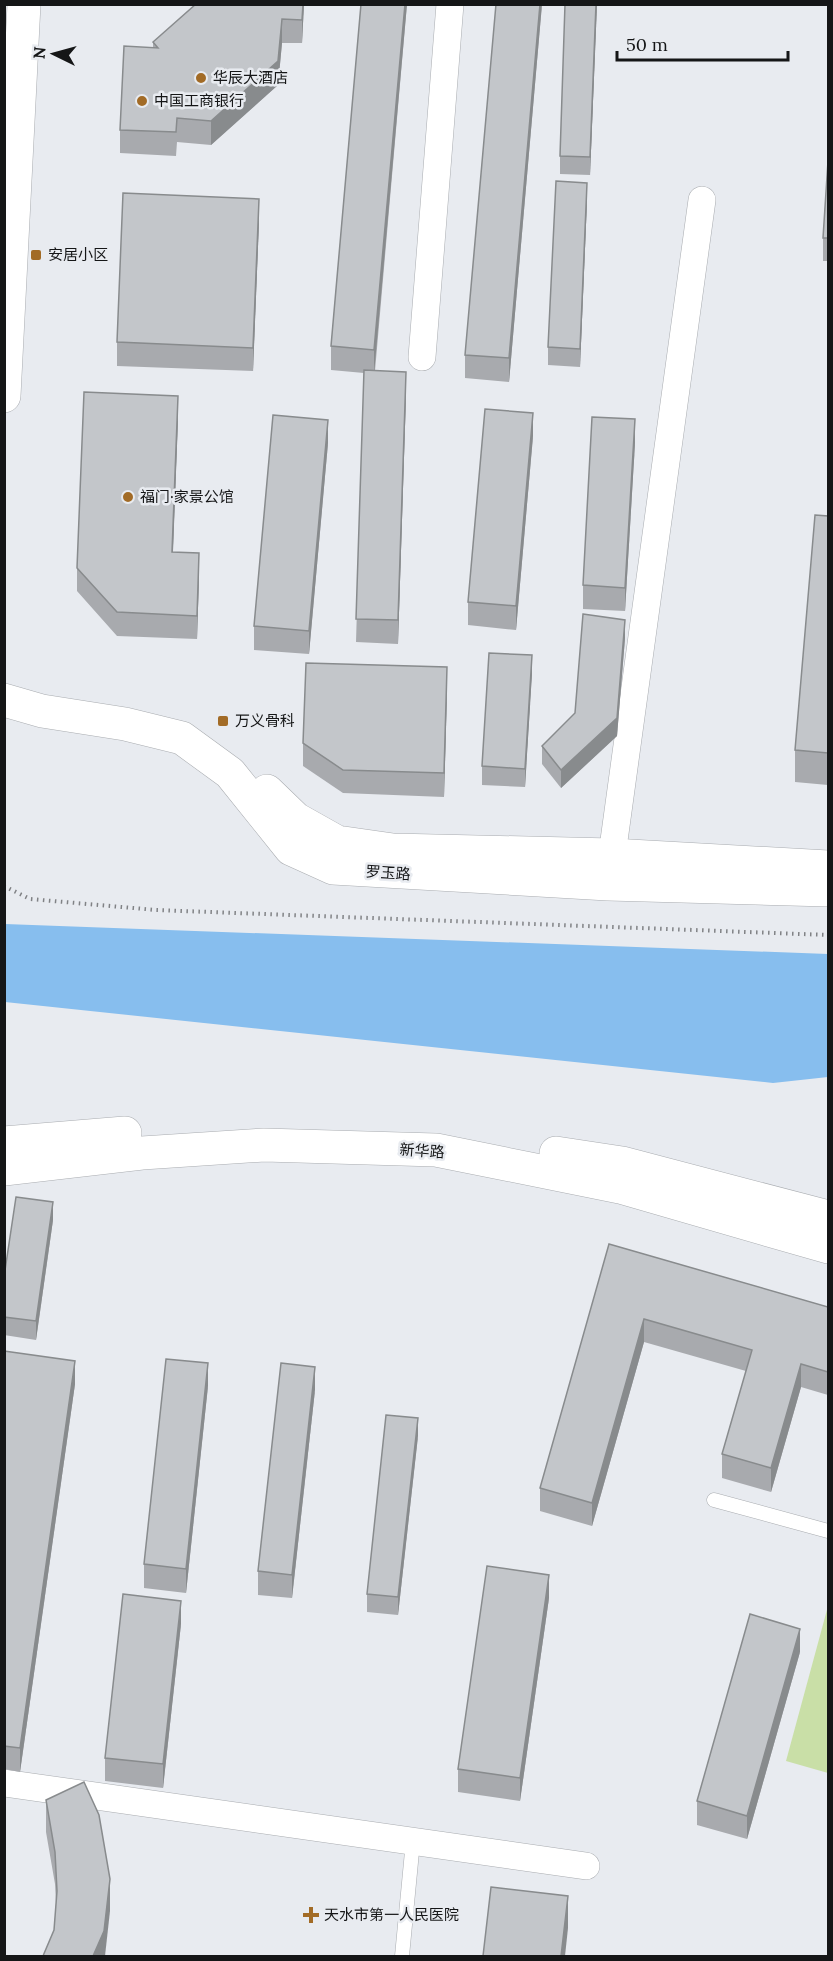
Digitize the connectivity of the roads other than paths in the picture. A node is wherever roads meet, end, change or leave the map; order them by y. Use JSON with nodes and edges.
{"nodes":[{"id":1,"x":24,"y":4,"type":"edge"},
{"id":2,"x":450,"y":4,"type":"edge"},
{"id":3,"x":702,"y":200,"type":"dead end"},
{"id":4,"x":422,"y":357,"type":"dead end"},
{"id":5,"x":4,"y":396,"type":"edge"},
{"id":6,"x":4,"y":698,"type":"edge"},
{"id":7,"x":612,"y":855,"type":"junction"},
{"id":8,"x":828,"y":867,"type":"edge"},
{"id":9,"x":828,"y":890,"type":"edge"},
{"id":10,"x":4,"y":1143,"type":"edge"},
{"id":11,"x":4,"y":1169,"type":"edge"},
{"id":12,"x":828,"y":1217,"type":"edge"},
{"id":13,"x":828,"y":1247,"type":"edge"},
{"id":14,"x":714,"y":1500,"type":"dead end"},
{"id":15,"x":828,"y":1531,"type":"edge"},
{"id":16,"x":4,"y":1783,"type":"edge"},
{"id":17,"x":413,"y":1841,"type":"junction"},
{"id":18,"x":586,"y":1866,"type":"dead end"},
{"id":19,"x":402,"y":1956,"type":"edge"}],
"edges":[{"from":1,"to":5,"type":"main road"},
{"from":2,"to":4,"type":"street"},
{"from":3,"to":7,"type":"street"},
{"from":6,"to":7,"type":"main road","name":"罗玉路"},
{"from":6,"to":9,"type":"main road","name":"罗玉路"},
{"from":7,"to":8,"type":"main road","name":"罗玉路"},
{"from":10,"to":12,"type":"main road","name":"新华路"},
{"from":11,"to":13,"type":"main road","name":"新华路"},
{"from":14,"to":15,"type":"lane"},
{"from":16,"to":17,"type":"street"},
{"from":17,"to":18,"type":"street"},
{"from":17,"to":19,"type":"lane"}]}
